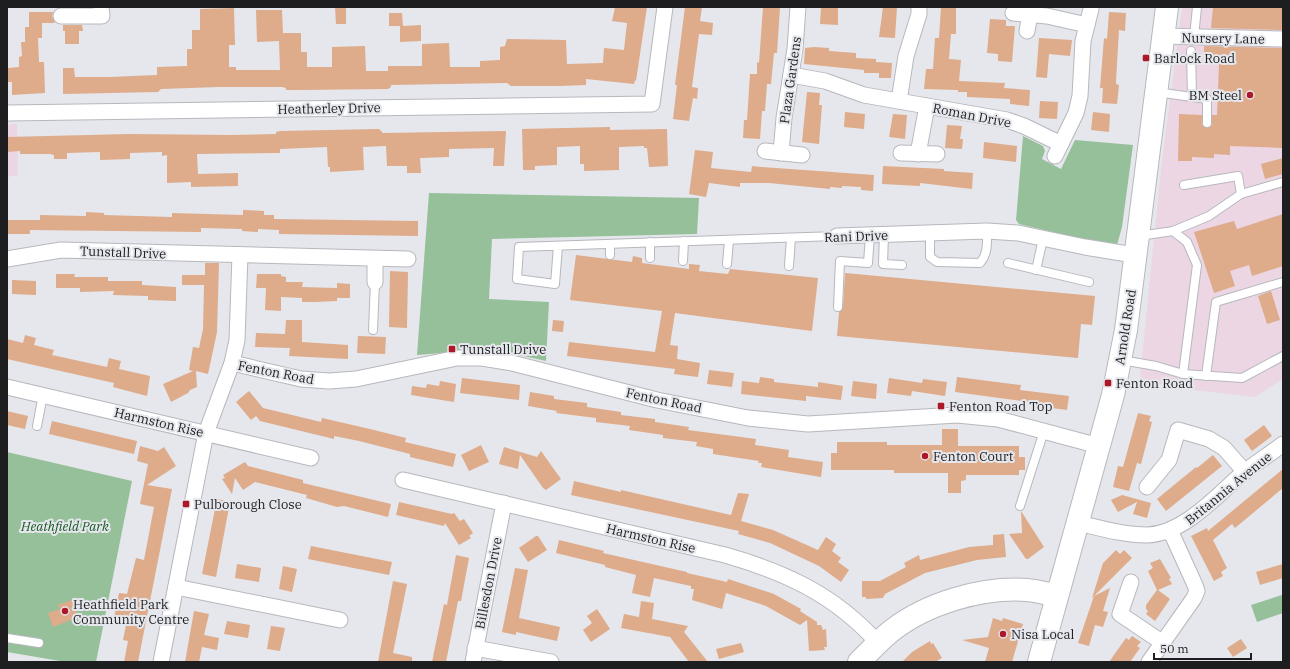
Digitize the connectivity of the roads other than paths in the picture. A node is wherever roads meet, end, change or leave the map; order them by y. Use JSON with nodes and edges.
{"nodes":[{"id":1,"x":102,"y":7,"type":"edge"},
{"id":2,"x":665,"y":7,"type":"edge"},
{"id":3,"x":798,"y":7,"type":"edge"},
{"id":4,"x":919,"y":7,"type":"edge"},
{"id":5,"x":1166,"y":7,"type":"edge"},
{"id":6,"x":1197,"y":7,"type":"edge"},
{"id":7,"x":1091,"y":9,"type":"dead end"},
{"id":8,"x":1013,"y":13,"type":"dead end"},
{"id":9,"x":1030,"y":14,"type":"junction"},
{"id":10,"x":61,"y":16,"type":"dead end"},
{"id":11,"x":1087,"y":25,"type":"junction"},
{"id":12,"x":1027,"y":31,"type":"dead end"},
{"id":13,"x":1163,"y":36,"type":"junction"},
{"id":14,"x":1283,"y":39,"type":"edge"},
{"id":15,"x":1193,"y":44,"type":"junction"},
{"id":16,"x":791,"y":75,"type":"junction"},
{"id":17,"x":1156,"y":92,"type":"junction"},
{"id":18,"x":1192,"y":97,"type":"junction"},
{"id":19,"x":899,"y":101,"type":"junction"},
{"id":20,"x":927,"y":106,"type":"junction"},
{"id":21,"x":7,"y":113,"type":"edge"},
{"id":22,"x":1207,"y":123,"type":"dead end"},
{"id":23,"x":765,"y":151,"type":"dead end"},
{"id":24,"x":781,"y":153,"type":"junction"},
{"id":25,"x":901,"y":153,"type":"dead end"},
{"id":26,"x":918,"y":154,"type":"junction"},
{"id":27,"x":937,"y":154,"type":"dead end"},
{"id":28,"x":802,"y":155,"type":"dead end"},
{"id":29,"x":1283,"y":182,"type":"edge"},
{"id":30,"x":1184,"y":185,"type":"dead end"},
{"id":31,"x":1241,"y":194,"type":"junction"},
{"id":32,"x":987,"y":231,"type":"junction"},
{"id":33,"x":1173,"y":231,"type":"junction"},
{"id":34,"x":930,"y":233,"type":"junction"},
{"id":35,"x":877,"y":235,"type":"junction"},
{"id":36,"x":838,"y":236,"type":"joint"},
{"id":37,"x":791,"y":238,"type":"junction"},
{"id":38,"x":1043,"y":238,"type":"junction"},
{"id":39,"x":728,"y":240,"type":"junction"},
{"id":40,"x":684,"y":241,"type":"junction"},
{"id":41,"x":650,"y":242,"type":"junction"},
{"id":42,"x":610,"y":244,"type":"junction"},
{"id":43,"x":558,"y":246,"type":"junction"},
{"id":44,"x":1135,"y":246,"type":"junction"},
{"id":45,"x":240,"y":255,"type":"junction"},
{"id":46,"x":610,"y":255,"type":"dead end"},
{"id":47,"x":650,"y":258,"type":"dead end"},
{"id":48,"x":7,"y":259,"type":"edge"},
{"id":49,"x":375,"y":259,"type":"junction"},
{"id":50,"x":408,"y":259,"type":"dead end"},
{"id":51,"x":683,"y":262,"type":"dead end"},
{"id":52,"x":1008,"y":263,"type":"dead end"},
{"id":53,"x":727,"y":264,"type":"dead end"},
{"id":54,"x":902,"y":264,"type":"dead end"},
{"id":55,"x":789,"y":266,"type":"dead end"},
{"id":56,"x":1036,"y":270,"type":"junction"},
{"id":57,"x":374,"y":282,"type":"joint"},
{"id":58,"x":1089,"y":282,"type":"dead end"},
{"id":59,"x":1283,"y":282,"type":"edge"},
{"id":60,"x":838,"y":307,"type":"dead end"},
{"id":61,"x":373,"y":330,"type":"dead end"},
{"id":62,"x":1283,"y":356,"type":"edge"},
{"id":63,"x":1120,"y":360,"type":"junction"},
{"id":64,"x":232,"y":363,"type":"junction"},
{"id":65,"x":1183,"y":374,"type":"junction"},
{"id":66,"x":1206,"y":376,"type":"junction"},
{"id":67,"x":7,"y":387,"type":"edge"},
{"id":68,"x":43,"y":395,"type":"junction"},
{"id":69,"x":37,"y":426,"type":"dead end"},
{"id":70,"x":1044,"y":431,"type":"junction"},
{"id":71,"x":206,"y":433,"type":"junction"},
{"id":72,"x":1283,"y":444,"type":"edge"},
{"id":73,"x":1099,"y":446,"type":"junction"},
{"id":74,"x":311,"y":458,"type":"dead end"},
{"id":75,"x":1245,"y":472,"type":"junction"},
{"id":76,"x":404,"y":480,"type":"dead end"},
{"id":77,"x":1147,"y":487,"type":"dead end"},
{"id":78,"x":504,"y":503,"type":"junction"},
{"id":79,"x":1020,"y":506,"type":"dead end"},
{"id":80,"x":1078,"y":523,"type":"junction"},
{"id":81,"x":1170,"y":530,"type":"junction"},
{"id":82,"x":1131,"y":582,"type":"dead end"},
{"id":83,"x":176,"y":587,"type":"junction"},
{"id":84,"x":1058,"y":595,"type":"junction"},
{"id":85,"x":340,"y":620,"type":"dead end"},
{"id":86,"x":7,"y":638,"type":"edge"},
{"id":87,"x":878,"y":643,"type":"junction"},
{"id":88,"x":1163,"y":643,"type":"junction"},
{"id":89,"x":39,"y":644,"type":"dead end"},
{"id":90,"x":474,"y":655,"type":"edge"},
{"id":91,"x":161,"y":662,"type":"edge"},
{"id":92,"x":551,"y":662,"type":"edge"},
{"id":93,"x":859,"y":662,"type":"edge"},
{"id":94,"x":1039,"y":662,"type":"edge"},
{"id":95,"x":1149,"y":662,"type":"edge"}],
"edges":[{"from":1,"to":10,"type":"street"},
{"from":2,"to":21,"type":"street","name":"Heatherley Drive"},
{"from":3,"to":16,"type":"street","name":"Plaza Gardens"},
{"from":4,"to":19,"type":"street"},
{"from":5,"to":13,"type":"main road","name":"Arnold Road"},
{"from":6,"to":15,"type":"lane"},
{"from":7,"to":11,"type":"street"},
{"from":8,"to":9,"type":"street"},
{"from":9,"to":11,"type":"street"},
{"from":9,"to":12,"type":"street"},
{"from":11,"to":20,"type":"street","name":"Roman Drive"},
{"from":13,"to":15,"type":"street","name":"Nursery Lane"},
{"from":13,"to":17,"type":"main road","name":"Arnold Road"},
{"from":14,"to":15,"type":"street","name":"Nursery Lane"},
{"from":15,"to":18,"type":"lane"},
{"from":16,"to":19,"type":"street","name":"Roman Drive"},
{"from":16,"to":24,"type":"street","name":"Plaza Gardens"},
{"from":17,"to":18,"type":"lane"},
{"from":17,"to":44,"type":"main road","name":"Arnold Road"},
{"from":18,"to":22,"type":"lane"},
{"from":19,"to":20,"type":"street","name":"Roman Drive"},
{"from":20,"to":26,"type":"street","name":"Roman Drive"},
{"from":23,"to":24,"type":"street"},
{"from":24,"to":28,"type":"street"},
{"from":25,"to":26,"type":"street"},
{"from":26,"to":27,"type":"street"},
{"from":29,"to":31,"type":"lane"},
{"from":30,"to":31,"type":"lane"},
{"from":31,"to":33,"type":"lane"},
{"from":32,"to":34,"type":"street","name":"Rani Drive"},
{"from":32,"to":34,"type":"lane"},
{"from":32,"to":38,"type":"street","name":"Rani Drive"},
{"from":33,"to":44,"type":"lane"},
{"from":33,"to":65,"type":"lane"},
{"from":34,"to":35,"type":"street","name":"Rani Drive"},
{"from":35,"to":36,"type":"street","name":"Rani Drive"},
{"from":35,"to":54,"type":"lane"},
{"from":35,"to":60,"type":"lane"},
{"from":36,"to":37,"type":"lane","name":"Rani Drive"},
{"from":37,"to":39,"type":"lane","name":"Rani Drive"},
{"from":37,"to":55,"type":"lane"},
{"from":38,"to":44,"type":"street","name":"Rani Drive"},
{"from":38,"to":56,"type":"lane"},
{"from":39,"to":40,"type":"lane","name":"Rani Drive"},
{"from":39,"to":53,"type":"lane"},
{"from":40,"to":41,"type":"lane","name":"Rani Drive"},
{"from":40,"to":51,"type":"lane"},
{"from":41,"to":42,"type":"lane","name":"Rani Drive"},
{"from":41,"to":47,"type":"lane"},
{"from":42,"to":43,"type":"lane","name":"Rani Drive"},
{"from":42,"to":46,"type":"lane"},
{"from":43,"to":43,"type":"lane","name":"Rani Drive"},
{"from":44,"to":63,"type":"main road","name":"Arnold Road"},
{"from":45,"to":48,"type":"street","name":"Tunstall Drive"},
{"from":45,"to":49,"type":"street","name":"Tunstall Drive"},
{"from":45,"to":64,"type":"street"},
{"from":49,"to":50,"type":"street","name":"Tunstall Drive"},
{"from":49,"to":57,"type":"street"},
{"from":52,"to":56,"type":"lane"},
{"from":56,"to":58,"type":"lane"},
{"from":57,"to":61,"type":"lane"},
{"from":59,"to":66,"type":"lane"},
{"from":62,"to":66,"type":"lane"},
{"from":63,"to":65,"type":"lane"},
{"from":63,"to":73,"type":"main road","name":"Arnold Road"},
{"from":64,"to":70,"type":"street","name":"Fenton Road"},
{"from":64,"to":71,"type":"street"},
{"from":65,"to":66,"type":"lane"},
{"from":67,"to":68,"type":"street","name":"Harmston Rise"},
{"from":68,"to":69,"type":"lane"},
{"from":68,"to":71,"type":"street","name":"Harmston Rise"},
{"from":70,"to":73,"type":"street","name":"Fenton Road"},
{"from":70,"to":79,"type":"lane"},
{"from":71,"to":74,"type":"street","name":"Harmston Rise"},
{"from":71,"to":83,"type":"street"},
{"from":72,"to":75,"type":"street","name":"Britannia Avenue"},
{"from":73,"to":80,"type":"main road","name":"Arnold Road"},
{"from":75,"to":77,"type":"street"},
{"from":75,"to":81,"type":"street","name":"Britannia Avenue"},
{"from":76,"to":78,"type":"street","name":"Harmston Rise"},
{"from":78,"to":87,"type":"street","name":"Harmston Rise"},
{"from":78,"to":90,"type":"street","name":"Billesdon Drive"},
{"from":80,"to":81,"type":"street","name":"Britannia Avenue"},
{"from":80,"to":84,"type":"main road","name":"Arnold Road"},
{"from":81,"to":88,"type":"street"},
{"from":82,"to":88,"type":"street"},
{"from":83,"to":85,"type":"street"},
{"from":83,"to":91,"type":"street"},
{"from":84,"to":87,"type":"main road"},
{"from":84,"to":94,"type":"main road","name":"Arnold Road"},
{"from":86,"to":89,"type":"lane"},
{"from":87,"to":93,"type":"main road"},
{"from":88,"to":95,"type":"street"},
{"from":90,"to":92,"type":"street"}]}
